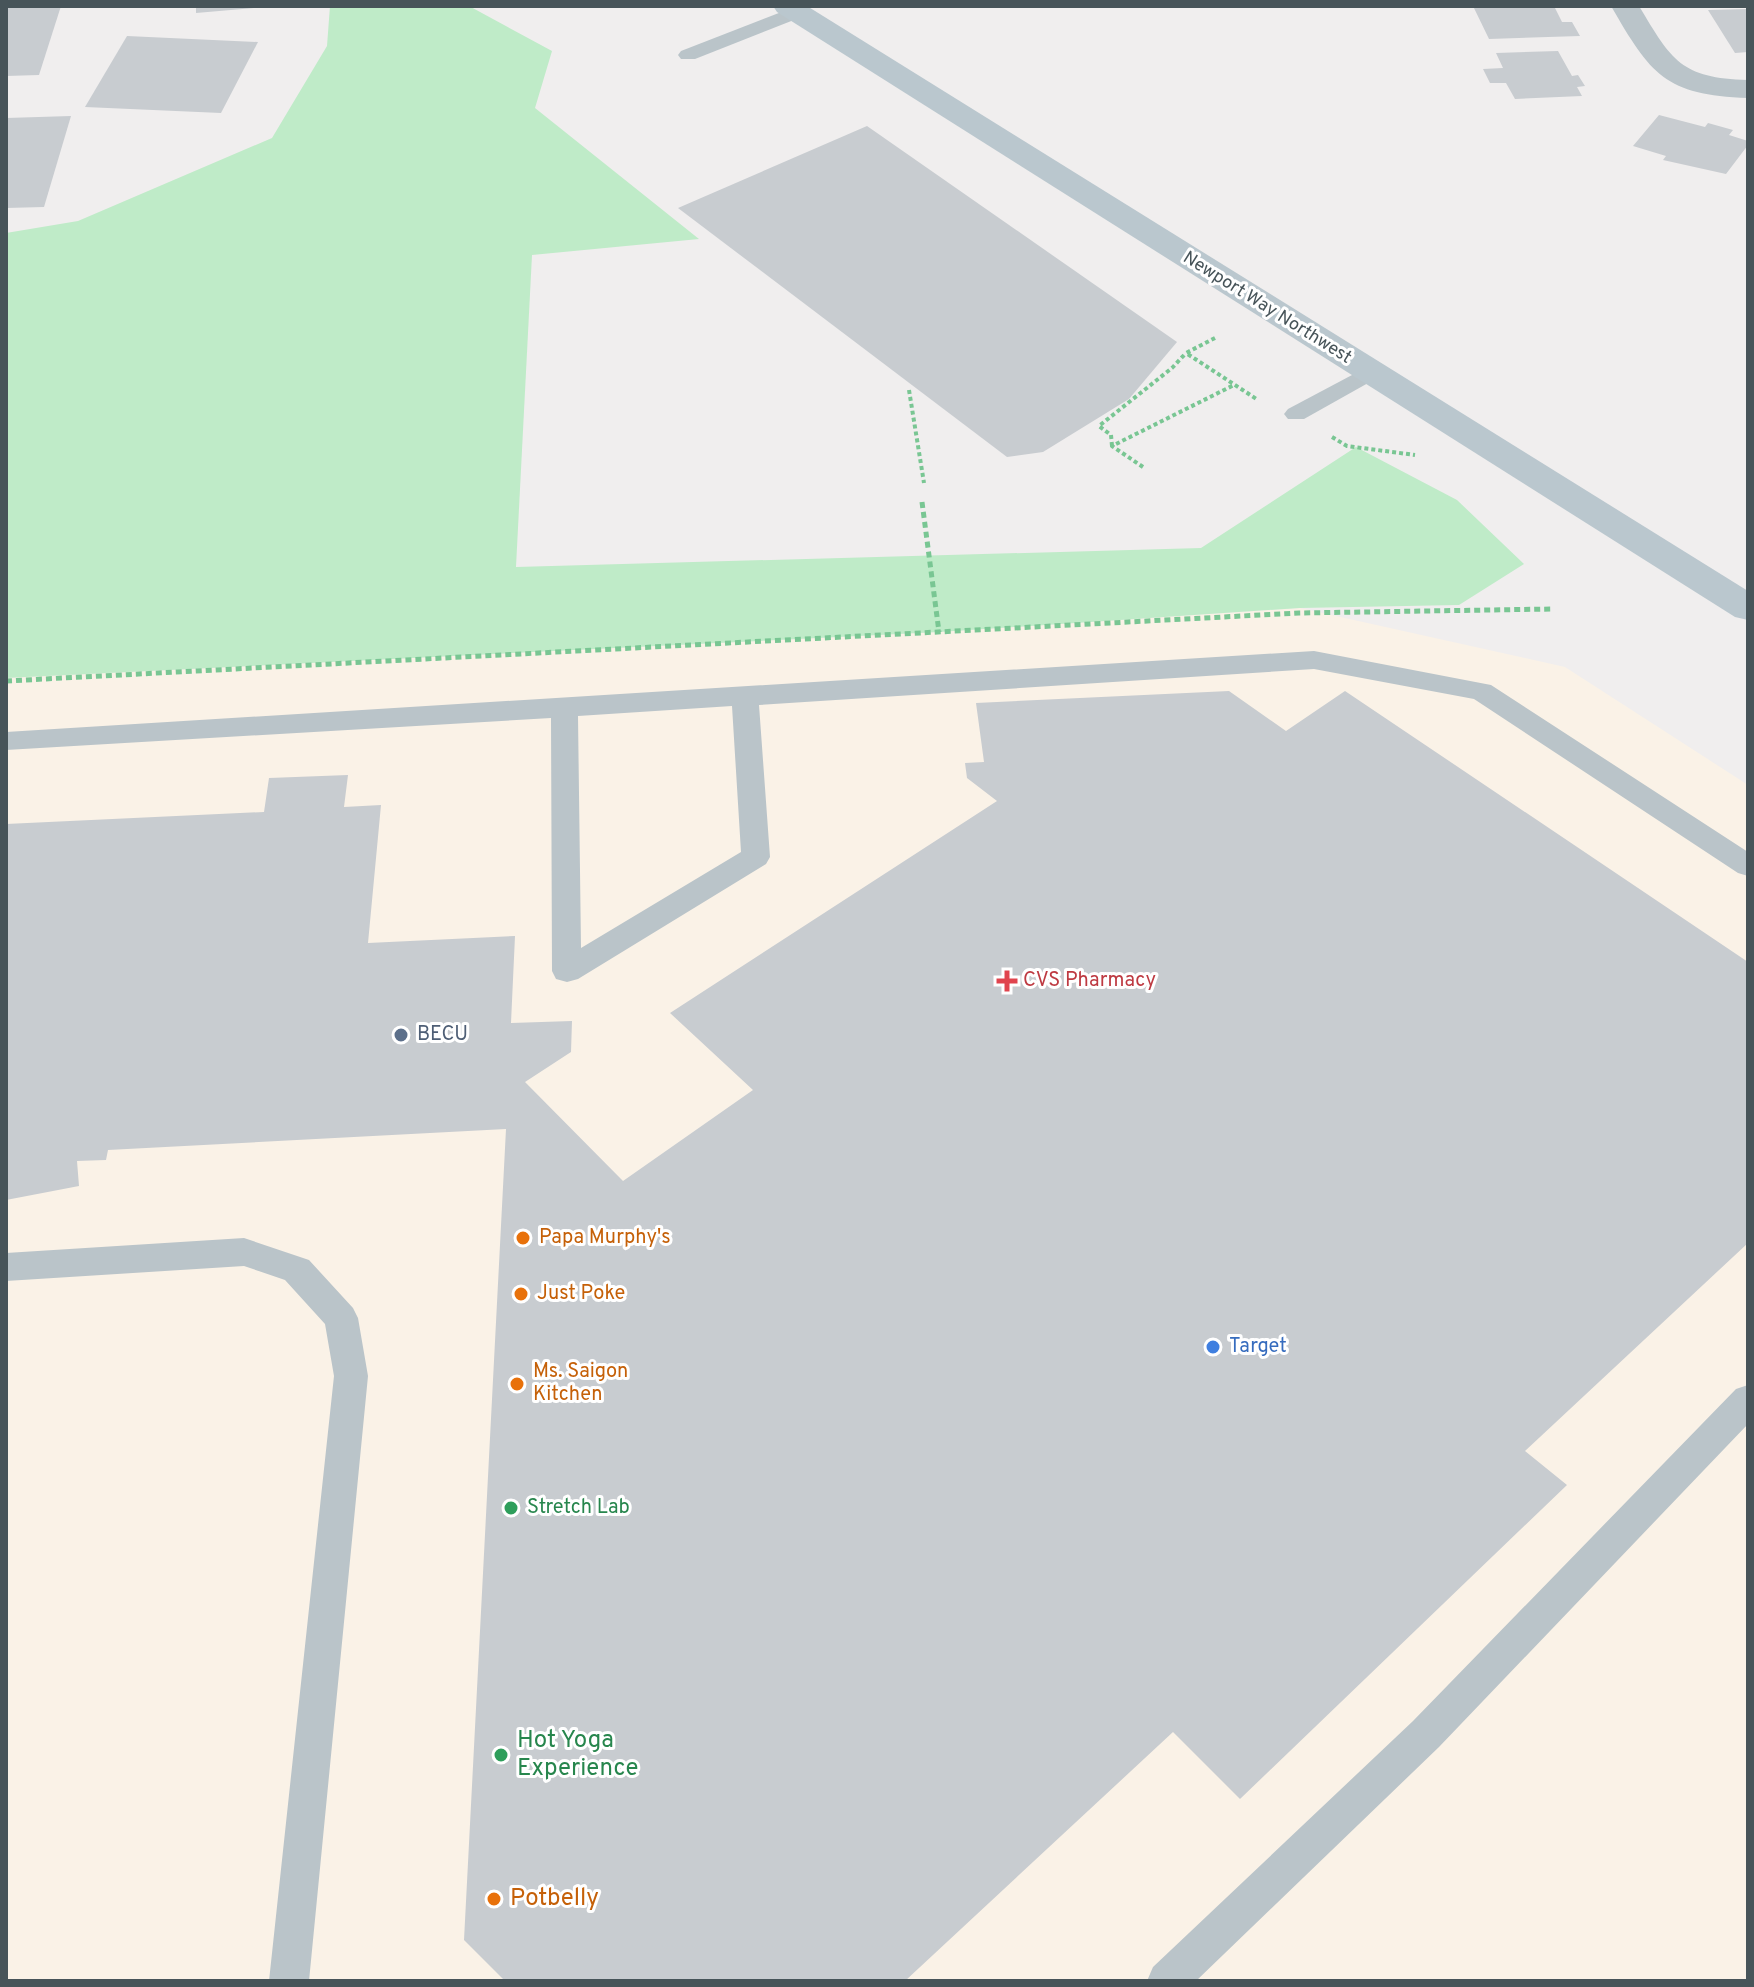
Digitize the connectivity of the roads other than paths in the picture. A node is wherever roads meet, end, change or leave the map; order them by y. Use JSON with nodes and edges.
{"nodes":[{"id":1,"x":1625,"y":6,"type":"edge"},
{"id":2,"x":792,"y":9,"type":"edge"},
{"id":3,"x":688,"y":55,"type":"dead end"},
{"id":4,"x":1735,"y":89,"type":"edge"},
{"id":5,"x":1369,"y":373,"type":"junction"},
{"id":6,"x":1296,"y":414,"type":"dead end"},
{"id":7,"x":1748,"y":608,"type":"edge"},
{"id":8,"x":745,"y":697,"type":"junction"},
{"id":9,"x":564,"y":708,"type":"junction"},
{"id":10,"x":6,"y":741,"type":"edge"},
{"id":11,"x":1748,"y":866,"type":"edge"},
{"id":12,"x":6,"y":1267,"type":"edge"},
{"id":13,"x":1748,"y":1400,"type":"edge"},
{"id":14,"x":289,"y":1981,"type":"edge"},
{"id":15,"x":1167,"y":1981,"type":"edge"}],
"edges":[{"from":1,"to":4,"type":"street"},
{"from":2,"to":3,"type":"lane"},
{"from":2,"to":5,"type":"street","name":"Newport Way Northwest"},
{"from":5,"to":6,"type":"lane"},
{"from":5,"to":7,"type":"street","name":"Newport Way Northwest"},
{"from":8,"to":9,"type":"lane"},
{"from":8,"to":9,"type":"lane"},
{"from":8,"to":11,"type":"lane"},
{"from":9,"to":10,"type":"lane"},
{"from":12,"to":14,"type":"lane"},
{"from":13,"to":15,"type":"lane"}]}
